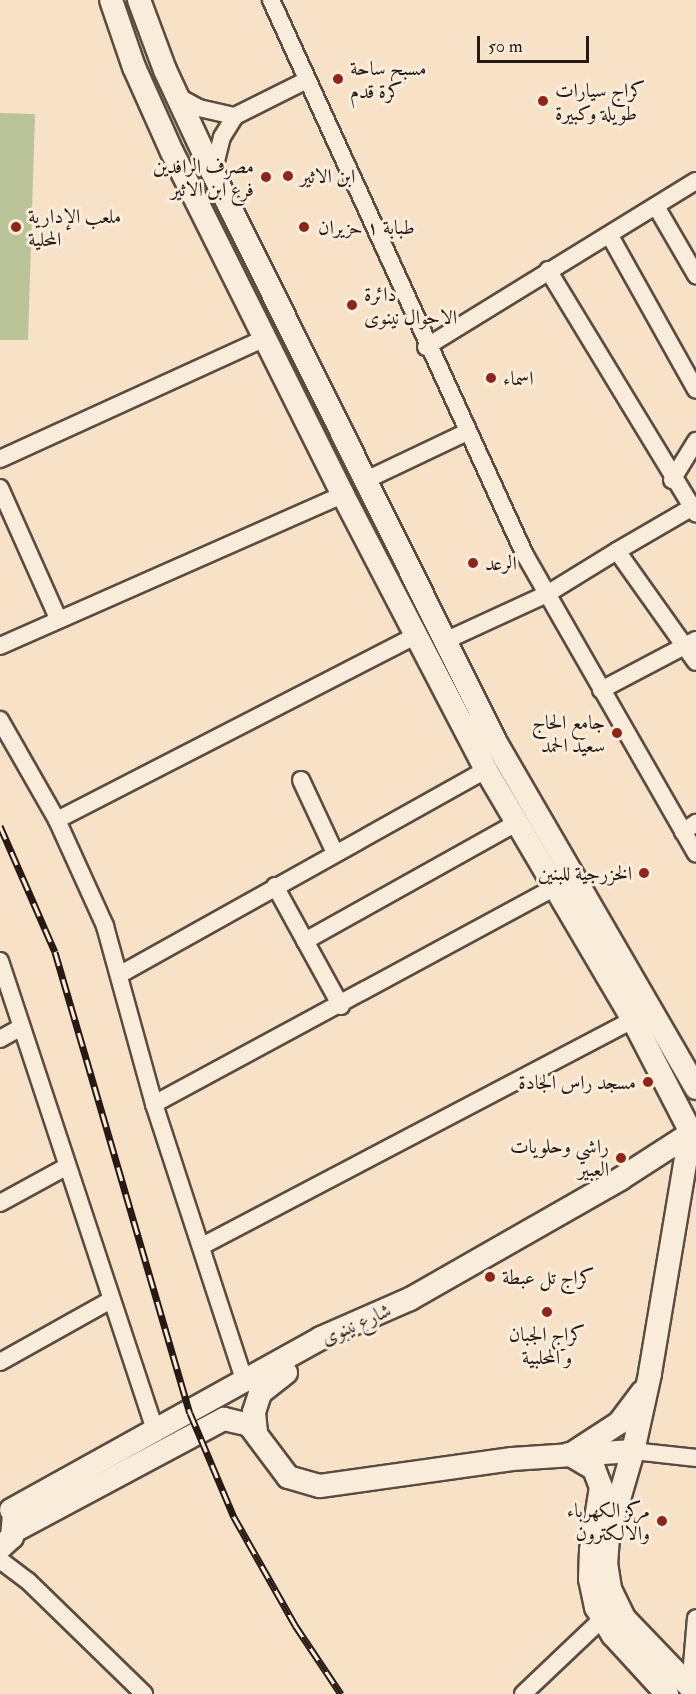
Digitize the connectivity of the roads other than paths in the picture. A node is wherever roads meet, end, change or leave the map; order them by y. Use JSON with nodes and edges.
{"nodes":[{"id":1,"x":111,"y":0,"type":"edge"},
{"id":2,"x":140,"y":0,"type":"edge"},
{"id":3,"x":271,"y":0,"type":"edge"},
{"id":4,"x":305,"y":81,"type":"junction"},
{"id":5,"x":177,"y":96,"type":"junction"},
{"id":6,"x":235,"y":116,"type":"junction"},
{"id":7,"x":213,"y":173,"type":"junction"},
{"id":8,"x":696,"y":181,"type":"edge"},
{"id":9,"x":189,"y":185,"type":"junction"},
{"id":10,"x":657,"y":208,"type":"junction"},
{"id":11,"x":610,"y":236,"type":"junction"},
{"id":12,"x":548,"y":270,"type":"junction"},
{"id":13,"x":696,"y":275,"type":"edge"},
{"id":14,"x":266,"y":338,"type":"junction"},
{"id":15,"x":426,"y":347,"type":"junction"},
{"id":16,"x":696,"y":390,"type":"edge"},
{"id":17,"x":467,"y":432,"type":"junction"},
{"id":18,"x":696,"y":441,"type":"edge"},
{"id":19,"x":0,"y":459,"type":"edge"},
{"id":20,"x":689,"y":460,"type":"edge"},
{"id":21,"x":366,"y":480,"type":"junction"},
{"id":22,"x":672,"y":480,"type":"junction"},
{"id":23,"x":0,"y":488,"type":"edge"},
{"id":24,"x":343,"y":495,"type":"junction"},
{"id":25,"x":694,"y":509,"type":"edge"},
{"id":26,"x":617,"y":551,"type":"junction"},
{"id":27,"x":547,"y":594,"type":"junction"},
{"id":28,"x":58,"y":618,"type":"junction"},
{"id":29,"x":417,"y":635,"type":"junction"},
{"id":30,"x":447,"y":640,"type":"junction"},
{"id":31,"x":690,"y":643,"type":"edge"},
{"id":32,"x":0,"y":646,"type":"edge"},
{"id":33,"x":696,"y":662,"type":"edge"},
{"id":34,"x":601,"y":690,"type":"junction"},
{"id":35,"x":0,"y":720,"type":"edge"},
{"id":36,"x":486,"y":770,"type":"junction"},
{"id":37,"x":301,"y":780,"type":"dead end"},
{"id":38,"x":57,"y":820,"type":"junction"},
{"id":39,"x":516,"y":823,"type":"junction"},
{"id":40,"x":689,"y":827,"type":"edge"},
{"id":41,"x":335,"y":853,"type":"junction"},
{"id":42,"x":696,"y":854,"type":"edge"},
{"id":43,"x":275,"y":886,"type":"junction"},
{"id":44,"x":556,"y":887,"type":"junction"},
{"id":45,"x":305,"y":941,"type":"junction"},
{"id":46,"x":0,"y":961,"type":"edge"},
{"id":47,"x":119,"y":975,"type":"junction"},
{"id":48,"x":341,"y":1006,"type":"junction"},
{"id":49,"x":633,"y":1020,"type":"junction"},
{"id":50,"x":20,"y":1028,"type":"junction"},
{"id":51,"x":0,"y":1039,"type":"edge"},
{"id":52,"x":696,"y":1088,"type":"edge"},
{"id":53,"x":154,"y":1104,"type":"junction"},
{"id":54,"x":694,"y":1135,"type":"edge"},
{"id":55,"x":66,"y":1167,"type":"junction"},
{"id":56,"x":0,"y":1203,"type":"edge"},
{"id":57,"x":202,"y":1246,"type":"junction"},
{"id":58,"x":111,"y":1300,"type":"junction"},
{"id":59,"x":342,"y":1332,"type":"junction"},
{"id":60,"x":0,"y":1362,"type":"edge"},
{"id":61,"x":650,"y":1374,"type":"junction"},
{"id":62,"x":245,"y":1382,"type":"junction"},
{"id":63,"x":156,"y":1432,"type":"junction"},
{"id":64,"x":256,"y":1432,"type":"junction"},
{"id":65,"x":633,"y":1451,"type":"junction"},
{"id":66,"x":569,"y":1454,"type":"junction"},
{"id":67,"x":696,"y":1458,"type":"edge"},
{"id":68,"x":6,"y":1522,"type":"edge"},
{"id":69,"x":0,"y":1560,"type":"edge"},
{"id":70,"x":599,"y":1577,"type":"junction"},
{"id":71,"x":696,"y":1619,"type":"edge"},
{"id":72,"x":601,"y":1620,"type":"junction"},
{"id":73,"x":693,"y":1691,"type":"edge"},
{"id":74,"x":144,"y":1694,"type":"edge"},
{"id":75,"x":523,"y":1694,"type":"edge"},
{"id":76,"x":667,"y":1694,"type":"edge"}],
"edges":[{"from":1,"to":9,"type":"main road"},
{"from":2,"to":5,"type":"main road"},
{"from":3,"to":4,"type":"street"},
{"from":4,"to":6,"type":"street"},
{"from":4,"to":15,"type":"street"},
{"from":5,"to":6,"type":"street"},
{"from":5,"to":7,"type":"main road"},
{"from":6,"to":7,"type":"street"},
{"from":7,"to":9,"type":"main road"},
{"from":7,"to":21,"type":"main road"},
{"from":8,"to":10,"type":"street"},
{"from":9,"to":14,"type":"main road"},
{"from":10,"to":11,"type":"street"},
{"from":10,"to":13,"type":"street"},
{"from":11,"to":12,"type":"street"},
{"from":11,"to":16,"type":"street"},
{"from":12,"to":15,"type":"street"},
{"from":12,"to":22,"type":"street"},
{"from":14,"to":19,"type":"street"},
{"from":14,"to":24,"type":"main road"},
{"from":15,"to":17,"type":"street"},
{"from":17,"to":21,"type":"street"},
{"from":17,"to":27,"type":"street"},
{"from":18,"to":20,"type":"street"},
{"from":20,"to":22,"type":"street"},
{"from":21,"to":30,"type":"main road"},
{"from":22,"to":25,"type":"street"},
{"from":23,"to":28,"type":"street"},
{"from":24,"to":28,"type":"street"},
{"from":24,"to":29,"type":"main road"},
{"from":25,"to":26,"type":"street"},
{"from":26,"to":27,"type":"street"},
{"from":26,"to":31,"type":"street"},
{"from":27,"to":30,"type":"street"},
{"from":27,"to":34,"type":"street"},
{"from":28,"to":32,"type":"street"},
{"from":29,"to":36,"type":"main road"},
{"from":29,"to":38,"type":"street"},
{"from":30,"to":52,"type":"main road"},
{"from":31,"to":33,"type":"street"},
{"from":31,"to":34,"type":"street"},
{"from":34,"to":40,"type":"street"},
{"from":35,"to":38,"type":"street"},
{"from":36,"to":39,"type":"main road"},
{"from":36,"to":41,"type":"street"},
{"from":37,"to":41,"type":"street"},
{"from":38,"to":47,"type":"street"},
{"from":39,"to":44,"type":"main road"},
{"from":39,"to":45,"type":"street"},
{"from":40,"to":42,"type":"street"},
{"from":41,"to":43,"type":"street"},
{"from":43,"to":45,"type":"street"},
{"from":43,"to":47,"type":"street"},
{"from":44,"to":48,"type":"street"},
{"from":44,"to":49,"type":"main road"},
{"from":45,"to":48,"type":"street"},
{"from":46,"to":50,"type":"street"},
{"from":47,"to":53,"type":"street"},
{"from":48,"to":53,"type":"street"},
{"from":49,"to":54,"type":"main road"},
{"from":49,"to":57,"type":"street"},
{"from":50,"to":51,"type":"street"},
{"from":50,"to":55,"type":"street"},
{"from":53,"to":57,"type":"street"},
{"from":54,"to":59,"type":"main road","name":"شارع نينوى"},
{"from":54,"to":61,"type":"main road"},
{"from":55,"to":56,"type":"street"},
{"from":55,"to":58,"type":"street"},
{"from":57,"to":62,"type":"street"},
{"from":58,"to":60,"type":"street"},
{"from":58,"to":63,"type":"street"},
{"from":59,"to":62,"type":"main road","name":"شارع نينوى"},
{"from":59,"to":64,"type":"main road"},
{"from":61,"to":65,"type":"main road"},
{"from":61,"to":66,"type":"main road"},
{"from":62,"to":63,"type":"main road","name":"شارع نينوى"},
{"from":63,"to":68,"type":"main road","name":"شارع نينوى"},
{"from":64,"to":66,"type":"main road"},
{"from":64,"to":68,"type":"main road"},
{"from":65,"to":66,"type":"main road"},
{"from":65,"to":67,"type":"street"},
{"from":65,"to":70,"type":"main road"},
{"from":66,"to":70,"type":"main road"},
{"from":69,"to":74,"type":"street"},
{"from":70,"to":72,"type":"main road"},
{"from":70,"to":73,"type":"main road"},
{"from":71,"to":73,"type":"street"},
{"from":72,"to":75,"type":"street"},
{"from":72,"to":76,"type":"main road"}]}
